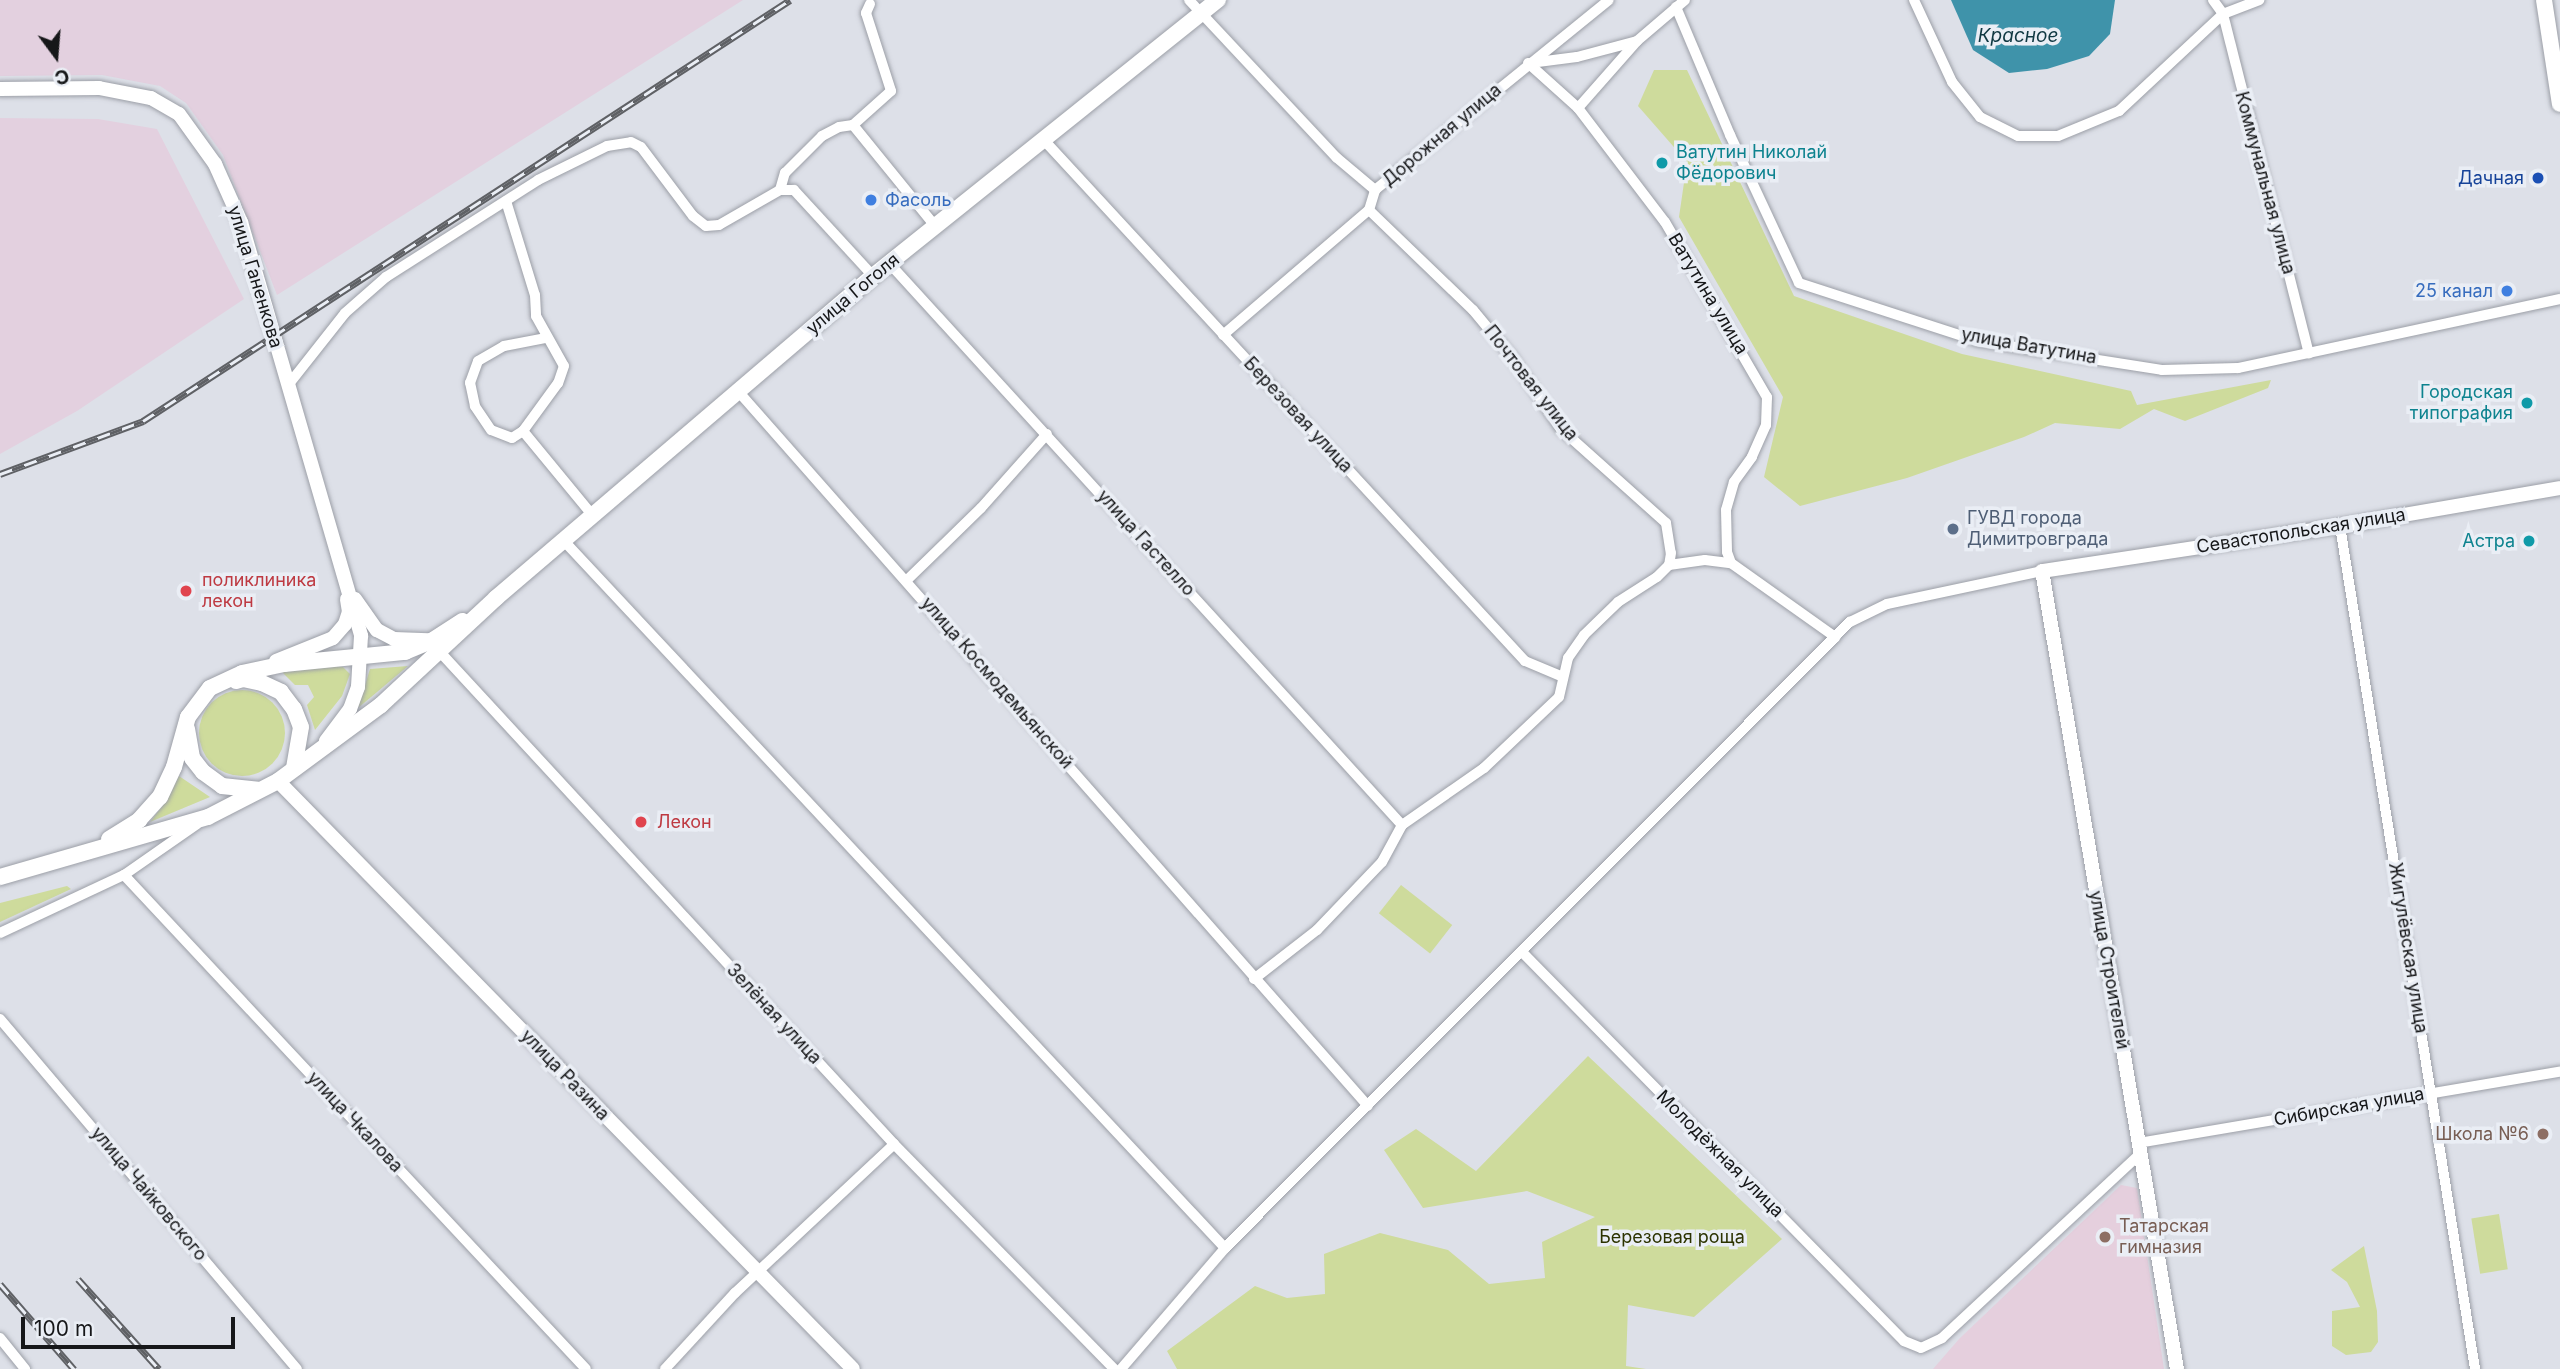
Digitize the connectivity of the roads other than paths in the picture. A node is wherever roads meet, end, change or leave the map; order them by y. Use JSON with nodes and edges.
{"nodes":[{"id":1,"x":1189,"y":0,"type":"edge"},
{"id":2,"x":1219,"y":0,"type":"edge"},
{"id":3,"x":1609,"y":0,"type":"edge"},
{"id":4,"x":1914,"y":0,"type":"edge"},
{"id":5,"x":1923,"y":0,"type":"edge"},
{"id":6,"x":2213,"y":0,"type":"edge"},
{"id":7,"x":2259,"y":0,"type":"edge"},
{"id":8,"x":2544,"y":0,"type":"edge"},
{"id":9,"x":1681,"y":3,"type":"edge"},
{"id":10,"x":870,"y":4,"type":"dead end"},
{"id":11,"x":1201,"y":14,"type":"junction"},
{"id":12,"x":2223,"y":14,"type":"junction"},
{"id":13,"x":1928,"y":29,"type":"junction"},
{"id":14,"x":1637,"y":41,"type":"junction"},
{"id":15,"x":1528,"y":63,"type":"junction"},
{"id":16,"x":0,"y":89,"type":"edge"},
{"id":17,"x":2560,"y":104,"type":"edge"},
{"id":18,"x":1578,"y":108,"type":"junction"},
{"id":19,"x":853,"y":125,"type":"junction"},
{"id":20,"x":1042,"y":138,"type":"junction"},
{"id":21,"x":780,"y":190,"type":"junction"},
{"id":22,"x":1376,"y":190,"type":"junction"},
{"id":23,"x":506,"y":201,"type":"junction"},
{"id":24,"x":1369,"y":210,"type":"junction"},
{"id":25,"x":935,"y":226,"type":"junction"},
{"id":26,"x":889,"y":263,"type":"junction"},
{"id":27,"x":873,"y":276,"type":"junction"},
{"id":28,"x":2560,"y":299,"type":"edge"},
{"id":29,"x":1223,"y":335,"type":"junction"},
{"id":30,"x":546,"y":338,"type":"junction"},
{"id":31,"x":2309,"y":353,"type":"junction"},
{"id":32,"x":289,"y":384,"type":"junction"},
{"id":33,"x":737,"y":390,"type":"junction"},
{"id":34,"x":523,"y":431,"type":"junction"},
{"id":35,"x":1047,"y":434,"type":"junction"},
{"id":36,"x":2560,"y":488,"type":"edge"},
{"id":37,"x":593,"y":516,"type":"junction"},
{"id":38,"x":2340,"y":526,"type":"junction"},
{"id":39,"x":564,"y":541,"type":"junction"},
{"id":40,"x":1731,"y":563,"type":"junction"},
{"id":41,"x":1669,"y":565,"type":"junction"},
{"id":42,"x":2042,"y":571,"type":"junction"},
{"id":43,"x":908,"y":580,"type":"junction"},
{"id":44,"x":346,"y":587,"type":"junction"},
{"id":45,"x":1835,"y":637,"type":"junction"},
{"id":46,"x":437,"y":646,"type":"junction"},
{"id":47,"x":361,"y":658,"type":"junction"},
{"id":48,"x":242,"y":673,"type":"junction"},
{"id":49,"x":1563,"y":677,"type":"junction"},
{"id":50,"x":210,"y":688,"type":"junction"},
{"id":51,"x":188,"y":718,"type":"junction"},
{"id":52,"x":316,"y":753,"type":"junction"},
{"id":53,"x":294,"y":768,"type":"junction"},
{"id":54,"x":278,"y":780,"type":"junction"},
{"id":55,"x":261,"y":790,"type":"junction"},
{"id":56,"x":208,"y":817,"type":"junction"},
{"id":57,"x":1402,"y":825,"type":"junction"},
{"id":58,"x":86,"y":850,"type":"junction"},
{"id":59,"x":124,"y":875,"type":"junction"},
{"id":60,"x":0,"y":877,"type":"edge"},
{"id":61,"x":0,"y":933,"type":"edge"},
{"id":62,"x":1523,"y":953,"type":"junction"},
{"id":63,"x":1254,"y":979,"type":"junction"},
{"id":64,"x":0,"y":1019,"type":"edge"},
{"id":65,"x":2560,"y":1072,"type":"edge"},
{"id":66,"x":2431,"y":1094,"type":"junction"},
{"id":67,"x":1368,"y":1106,"type":"junction"},
{"id":68,"x":894,"y":1144,"type":"junction"},
{"id":69,"x":2139,"y":1148,"type":"junction"},
{"id":70,"x":1225,"y":1248,"type":"junction"},
{"id":71,"x":757,"y":1272,"type":"junction"},
{"id":72,"x":0,"y":1338,"type":"edge"},
{"id":73,"x":25,"y":1369,"type":"edge"},
{"id":74,"x":297,"y":1369,"type":"edge"},
{"id":75,"x":586,"y":1369,"type":"edge"},
{"id":76,"x":665,"y":1369,"type":"edge"},
{"id":77,"x":853,"y":1369,"type":"edge"},
{"id":78,"x":1114,"y":1369,"type":"edge"},
{"id":79,"x":1121,"y":1369,"type":"edge"},
{"id":80,"x":2177,"y":1369,"type":"edge"},
{"id":81,"x":2475,"y":1369,"type":"edge"}],
"edges":[{"from":1,"to":11,"type":"street"},
{"from":2,"to":11,"type":"main road","name":"улица Гоголя"},
{"from":3,"to":15,"type":"street","name":"Дорожная улица"},
{"from":4,"to":13,"type":"street"},
{"from":5,"to":13,"type":"street"},
{"from":6,"to":12,"type":"street","name":"Коммунальная улица"},
{"from":7,"to":12,"type":"street"},
{"from":8,"to":17,"type":"main road"},
{"from":9,"to":14,"type":"street","name":"улица Ватутина"},
{"from":9,"to":31,"type":"street","name":"улица Ватутина"},
{"from":10,"to":19,"type":"street"},
{"from":11,"to":20,"type":"main road","name":"улица Гоголя"},
{"from":11,"to":22,"type":"street"},
{"from":12,"to":13,"type":"street"},
{"from":12,"to":31,"type":"street","name":"Коммунальная улица"},
{"from":14,"to":15,"type":"street"},
{"from":14,"to":18,"type":"street","name":"улица Ватутина"},
{"from":15,"to":18,"type":"street","name":"Ватутина улица"},
{"from":15,"to":22,"type":"street","name":"Дорожная улица"},
{"from":16,"to":32,"type":"street","name":"улица Ганенкова"},
{"from":18,"to":40,"type":"street","name":"Ватутина улица"},
{"from":19,"to":21,"type":"street"},
{"from":19,"to":25,"type":"street"},
{"from":20,"to":25,"type":"main road","name":"улица Гоголя"},
{"from":20,"to":29,"type":"street","name":"Березовая улица"},
{"from":21,"to":23,"type":"street"},
{"from":21,"to":27,"type":"street"},
{"from":22,"to":24,"type":"street","name":"Дорожная улица"},
{"from":23,"to":30,"type":"street"},
{"from":23,"to":32,"type":"street"},
{"from":24,"to":29,"type":"street"},
{"from":24,"to":41,"type":"street","name":"Почтовая улица"},
{"from":25,"to":26,"type":"main road","name":"улица Гоголя"},
{"from":26,"to":27,"type":"main road","name":"улица Гоголя"},
{"from":26,"to":35,"type":"street","name":"улица Гастелло"},
{"from":27,"to":33,"type":"main road","name":"улица Гоголя"},
{"from":28,"to":31,"type":"street","name":"улица Ватутина"},
{"from":29,"to":49,"type":"street","name":"Березовая улица"},
{"from":30,"to":34,"type":"street"},
{"from":30,"to":34,"type":"street"},
{"from":32,"to":44,"type":"street","name":"улица Ганенкова"},
{"from":33,"to":37,"type":"main road","name":"улица Гоголя"},
{"from":33,"to":43,"type":"street","name":"улица Космодемьянской"},
{"from":34,"to":37,"type":"street"},
{"from":35,"to":43,"type":"street"},
{"from":35,"to":57,"type":"street","name":"улица Гастелло"},
{"from":36,"to":38,"type":"street","name":"Севастопольская улица"},
{"from":37,"to":39,"type":"main road","name":"улица Гоголя"},
{"from":38,"to":42,"type":"street","name":"Севастопольская улица"},
{"from":38,"to":66,"type":"street","name":"Жигулёвская улица"},
{"from":39,"to":46,"type":"main road","name":"улица Гоголя"},
{"from":39,"to":70,"type":"street"},
{"from":40,"to":41,"type":"street"},
{"from":40,"to":45,"type":"street"},
{"from":41,"to":49,"type":"street"},
{"from":42,"to":45,"type":"street"},
{"from":42,"to":69,"type":"street","name":"улица Строителей"},
{"from":43,"to":63,"type":"street","name":"улица Космодемьянской"},
{"from":44,"to":46,"type":"street"},
{"from":44,"to":47,"type":"street","name":"улица Ганенкова"},
{"from":44,"to":48,"type":"street"},
{"from":45,"to":62,"type":"street"},
{"from":46,"to":47,"type":"main road"},
{"from":46,"to":52,"type":"main road"},
{"from":46,"to":68,"type":"street","name":"Зелёная улица"},
{"from":47,"to":48,"type":"main road"},
{"from":47,"to":52,"type":"street","name":"улица Ганенкова"},
{"from":48,"to":50,"type":"main road"},
{"from":49,"to":57,"type":"street"},
{"from":50,"to":51,"type":"main road"},
{"from":50,"to":53,"type":"main road"},
{"from":51,"to":55,"type":"main road"},
{"from":51,"to":58,"type":"main road"},
{"from":52,"to":53,"type":"main road"},
{"from":53,"to":54,"type":"main road"},
{"from":54,"to":55,"type":"main road"},
{"from":54,"to":71,"type":"street","name":"улица Разина"},
{"from":55,"to":56,"type":"main road"},
{"from":56,"to":58,"type":"main road"},
{"from":56,"to":59,"type":"street"},
{"from":57,"to":63,"type":"street"},
{"from":58,"to":60,"type":"main road"},
{"from":59,"to":61,"type":"street"},
{"from":59,"to":75,"type":"street","name":"улица Чкалова"},
{"from":62,"to":67,"type":"street"},
{"from":62,"to":69,"type":"street","name":"Молодёжная улица"},
{"from":63,"to":67,"type":"street","name":"улица Космодемьянской"},
{"from":64,"to":74,"type":"street","name":"улица Чайковского"},
{"from":65,"to":66,"type":"street","name":"Сибирская улица"},
{"from":66,"to":69,"type":"street","name":"Сибирская улица"},
{"from":66,"to":81,"type":"street","name":"Жигулёвская улица"},
{"from":67,"to":70,"type":"street"},
{"from":68,"to":71,"type":"street"},
{"from":68,"to":78,"type":"street","name":"Зелёная улица"},
{"from":69,"to":80,"type":"street","name":"улица Строителей"},
{"from":70,"to":79,"type":"street"},
{"from":71,"to":76,"type":"street"},
{"from":71,"to":77,"type":"street","name":"улица Разина"},
{"from":72,"to":73,"type":"street"}]}
